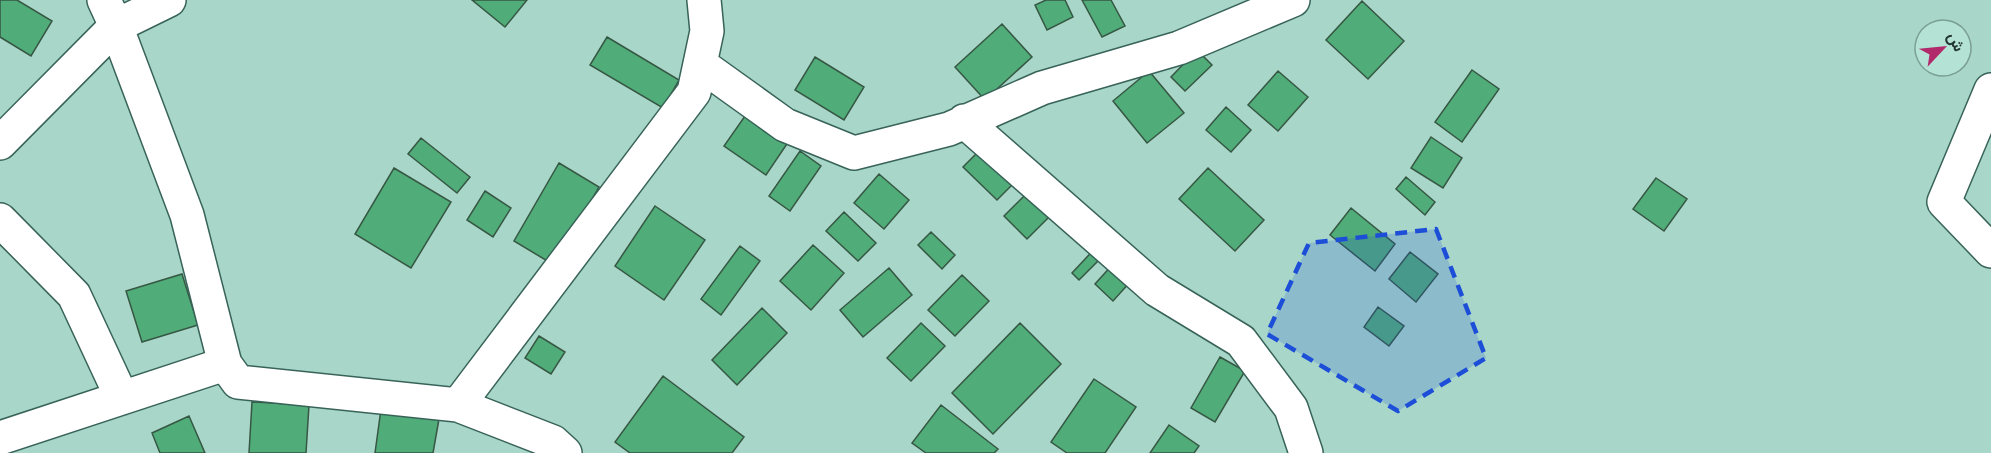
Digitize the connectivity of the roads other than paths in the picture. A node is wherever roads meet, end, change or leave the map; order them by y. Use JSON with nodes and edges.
{"nodes":[{"id":1,"x":169,"y":0,"type":"edge"},
{"id":2,"x":704,"y":0,"type":"edge"},
{"id":3,"x":1293,"y":0,"type":"edge"},
{"id":4,"x":110,"y":13,"type":"edge"},
{"id":5,"x":700,"y":64,"type":"junction"},
{"id":6,"x":1991,"y":90,"type":"edge"},
{"id":7,"x":964,"y":122,"type":"junction"},
{"id":8,"x":0,"y":143,"type":"edge"},
{"id":9,"x":0,"y":220,"type":"edge"},
{"id":10,"x":1991,"y":251,"type":"edge"},
{"id":11,"x":225,"y":364,"type":"junction"},
{"id":12,"x":122,"y":398,"type":"junction"},
{"id":13,"x":458,"y":405,"type":"junction"},
{"id":14,"x":0,"y":438,"type":"edge"},
{"id":15,"x":565,"y":453,"type":"edge"},
{"id":16,"x":1306,"y":453,"type":"edge"}],
"edges":[{"from":1,"to":4,"type":"street"},
{"from":2,"to":5,"type":"street"},
{"from":3,"to":7,"type":"street"},
{"from":4,"to":8,"type":"street"},
{"from":4,"to":11,"type":"street"},
{"from":5,"to":7,"type":"street"},
{"from":5,"to":13,"type":"street"},
{"from":6,"to":10,"type":"street"},
{"from":7,"to":16,"type":"street"},
{"from":9,"to":12,"type":"street"},
{"from":11,"to":12,"type":"street"},
{"from":11,"to":13,"type":"street"},
{"from":12,"to":14,"type":"street"},
{"from":13,"to":15,"type":"street"}]}
